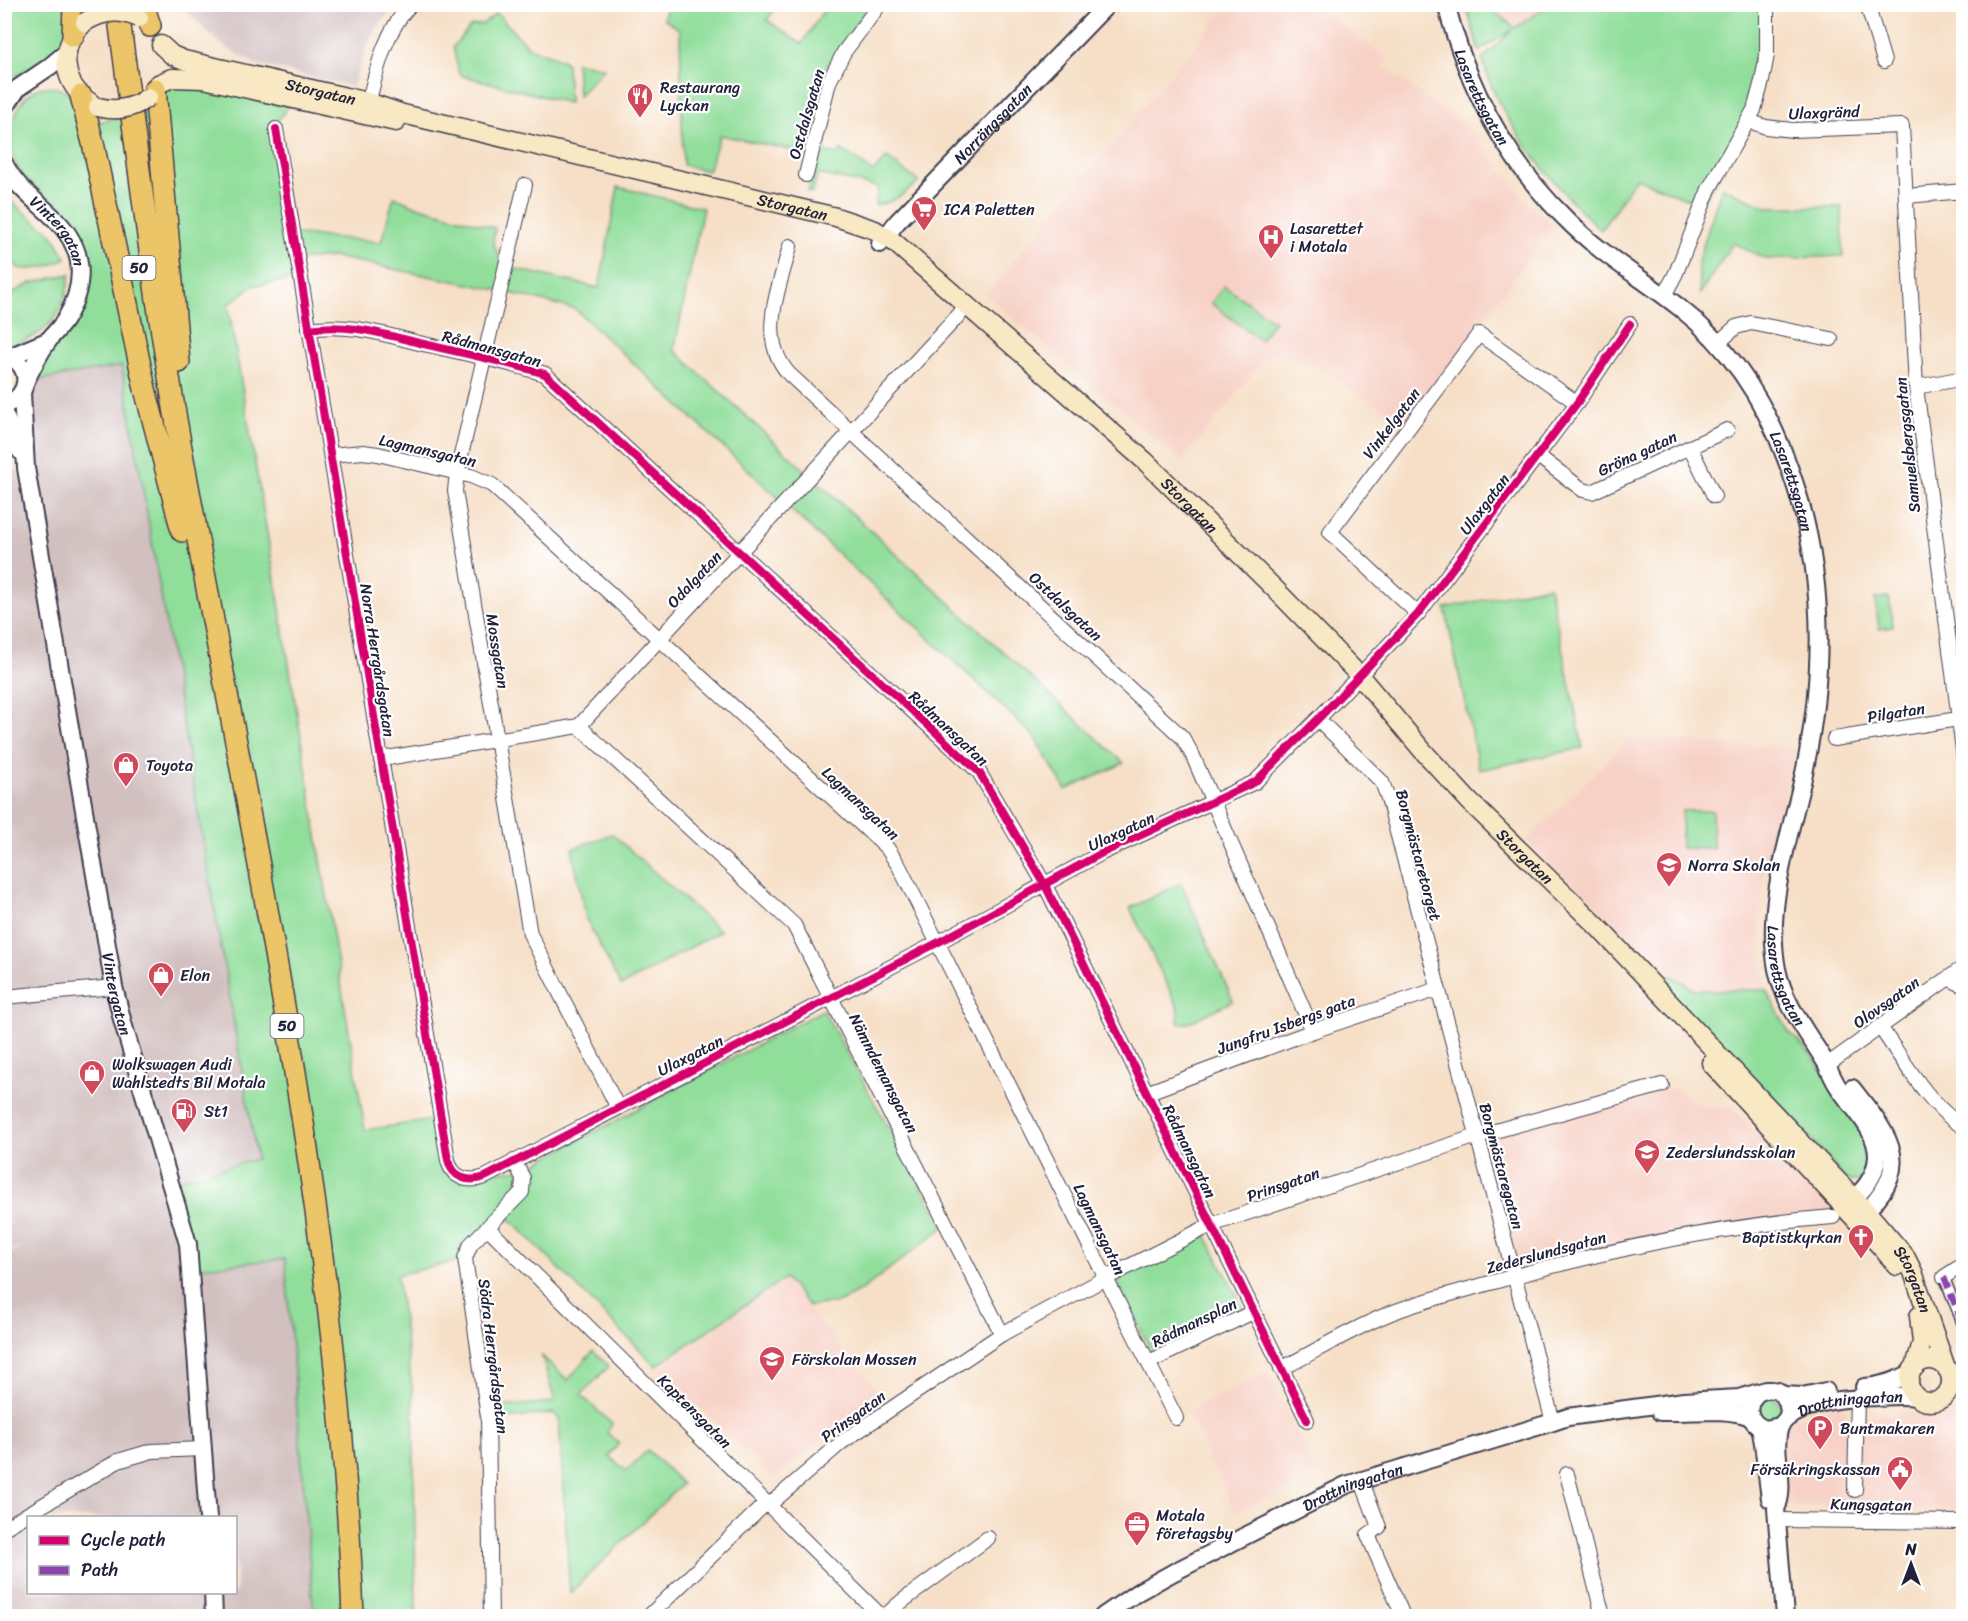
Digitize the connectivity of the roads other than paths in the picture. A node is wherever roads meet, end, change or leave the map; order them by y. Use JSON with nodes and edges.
{"nodes":[{"id":1,"x":103,"y":4,"type":"edge"},
{"id":2,"x":117,"y":4,"type":"edge"},
{"id":3,"x":411,"y":4,"type":"edge"},
{"id":4,"x":880,"y":4,"type":"edge"},
{"id":5,"x":1108,"y":4,"type":"edge"},
{"id":6,"x":1446,"y":4,"type":"edge"},
{"id":7,"x":1767,"y":4,"type":"edge"},
{"id":8,"x":1867,"y":4,"type":"edge"},
{"id":9,"x":144,"y":16,"type":"edge"},
{"id":10,"x":75,"y":29,"type":"edge"},
{"id":11,"x":161,"y":45,"type":"junction"},
{"id":12,"x":1884,"y":61,"type":"dead end"},
{"id":13,"x":36,"y":76,"type":"junction"},
{"id":14,"x":153,"y":90,"type":"junction"},
{"id":15,"x":83,"y":95,"type":"junction"},
{"id":16,"x":4,"y":109,"type":"edge"},
{"id":17,"x":367,"y":109,"type":"junction"},
{"id":18,"x":1749,"y":121,"type":"junction"},
{"id":19,"x":1902,"y":126,"type":"joint"},
{"id":20,"x":276,"y":129,"type":"dead end"},
{"id":21,"x":4,"y":163,"type":"edge"},
{"id":22,"x":806,"y":175,"type":"dead end"},
{"id":23,"x":525,"y":185,"type":"dead end"},
{"id":24,"x":1964,"y":191,"type":"edge"},
{"id":25,"x":1906,"y":196,"type":"junction"},
{"id":26,"x":883,"y":240,"type":"junction"},
{"id":27,"x":790,"y":246,"type":"dead end"},
{"id":28,"x":1664,"y":296,"type":"junction"},
{"id":29,"x":965,"y":308,"type":"junction"},
{"id":30,"x":1630,"y":324,"type":"dead end"},
{"id":31,"x":309,"y":329,"type":"junction"},
{"id":32,"x":1831,"y":339,"type":"dead end"},
{"id":33,"x":49,"y":340,"type":"junction"},
{"id":34,"x":1718,"y":343,"type":"junction"},
{"id":35,"x":7,"y":356,"type":"edge"},
{"id":36,"x":484,"y":358,"type":"junction"},
{"id":37,"x":1964,"y":378,"type":"edge"},
{"id":38,"x":24,"y":387,"type":"junction"},
{"id":39,"x":1916,"y":387,"type":"junction"},
{"id":40,"x":1577,"y":403,"type":"junction"},
{"id":41,"x":4,"y":405,"type":"edge"},
{"id":42,"x":4,"y":413,"type":"edge"},
{"id":43,"x":1727,"y":430,"type":"dead end"},
{"id":44,"x":852,"y":431,"type":"junction"},
{"id":45,"x":180,"y":441,"type":"junction"},
{"id":46,"x":1690,"y":447,"type":"junction"},
{"id":47,"x":331,"y":455,"type":"junction"},
{"id":48,"x":1538,"y":456,"type":"junction"},
{"id":49,"x":27,"y":468,"type":"junction"},
{"id":50,"x":456,"y":472,"type":"junction"},
{"id":51,"x":1714,"y":496,"type":"dead end"},
{"id":52,"x":182,"y":531,"type":"junction"},
{"id":53,"x":741,"y":552,"type":"junction"},
{"id":54,"x":1418,"y":614,"type":"junction"},
{"id":55,"x":661,"y":639,"type":"junction"},
{"id":56,"x":1356,"y":679,"type":"junction"},
{"id":57,"x":1961,"y":718,"type":"edge"},
{"id":58,"x":1318,"y":720,"type":"junction"},
{"id":59,"x":579,"y":726,"type":"junction"},
{"id":60,"x":1834,"y":739,"type":"dead end"},
{"id":61,"x":496,"y":741,"type":"junction"},
{"id":62,"x":1964,"y":758,"type":"edge"},
{"id":63,"x":381,"y":759,"type":"junction"},
{"id":64,"x":1214,"y":803,"type":"junction"},
{"id":65,"x":1045,"y":885,"type":"junction"},
{"id":66,"x":937,"y":943,"type":"junction"},
{"id":67,"x":1964,"y":967,"type":"edge"},
{"id":68,"x":1948,"y":978,"type":"junction"},
{"id":69,"x":1964,"y":986,"type":"edge"},
{"id":70,"x":114,"y":987,"type":"junction"},
{"id":71,"x":1438,"y":989,"type":"junction"},
{"id":72,"x":4,"y":997,"type":"edge"},
{"id":73,"x":831,"y":997,"type":"junction"},
{"id":74,"x":1880,"y":1027,"type":"junction"},
{"id":75,"x":1313,"y":1031,"type":"junction"},
{"id":76,"x":1827,"y":1065,"type":"junction"},
{"id":77,"x":1662,"y":1085,"type":"dead end"},
{"id":78,"x":1146,"y":1093,"type":"junction"},
{"id":79,"x":618,"y":1108,"type":"junction"},
{"id":80,"x":1964,"y":1127,"type":"edge"},
{"id":81,"x":1477,"y":1136,"type":"junction"},
{"id":82,"x":514,"y":1161,"type":"junction"},
{"id":83,"x":474,"y":1180,"type":"joint"},
{"id":84,"x":1851,"y":1211,"type":"junction"},
{"id":85,"x":1211,"y":1225,"type":"junction"},
{"id":86,"x":488,"y":1228,"type":"junction"},
{"id":87,"x":1964,"y":1264,"type":"edge"},
{"id":88,"x":1515,"y":1276,"type":"junction"},
{"id":89,"x":1944,"y":1277,"type":"joint"},
{"id":90,"x":1106,"y":1278,"type":"junction"},
{"id":91,"x":1253,"y":1312,"type":"junction"},
{"id":92,"x":1964,"y":1328,"type":"edge"},
{"id":93,"x":1002,"y":1335,"type":"junction"},
{"id":94,"x":1149,"y":1362,"type":"junction"},
{"id":95,"x":1281,"y":1369,"type":"junction"},
{"id":96,"x":1913,"y":1370,"type":"junction"},
{"id":97,"x":1953,"y":1375,"type":"edge"},
{"id":98,"x":1759,"y":1392,"type":"junction"},
{"id":99,"x":1783,"y":1395,"type":"junction"},
{"id":100,"x":1964,"y":1396,"type":"edge"},
{"id":101,"x":1916,"y":1397,"type":"junction"},
{"id":102,"x":1857,"y":1398,"type":"junction"},
{"id":103,"x":1943,"y":1398,"type":"junction"},
{"id":104,"x":1623,"y":1411,"type":"junction"},
{"id":105,"x":1176,"y":1418,"type":"dead end"},
{"id":106,"x":1306,"y":1420,"type":"dead end"},
{"id":107,"x":1553,"y":1422,"type":"junction"},
{"id":108,"x":1755,"y":1422,"type":"junction"},
{"id":109,"x":1783,"y":1422,"type":"junction"},
{"id":110,"x":202,"y":1449,"type":"junction"},
{"id":111,"x":1567,"y":1474,"type":"dead end"},
{"id":112,"x":1361,"y":1479,"type":"junction"},
{"id":113,"x":1855,"y":1490,"type":"dead end"},
{"id":114,"x":766,"y":1505,"type":"junction"},
{"id":115,"x":1777,"y":1515,"type":"junction"},
{"id":116,"x":208,"y":1516,"type":"edge"},
{"id":117,"x":1964,"y":1522,"type":"edge"},
{"id":118,"x":4,"y":1528,"type":"edge"},
{"id":119,"x":988,"y":1538,"type":"dead end"},
{"id":120,"x":213,"y":1594,"type":"edge"},
{"id":121,"x":214,"y":1617,"type":"edge"},
{"id":122,"x":339,"y":1617,"type":"edge"},
{"id":123,"x":353,"y":1617,"type":"edge"},
{"id":124,"x":491,"y":1617,"type":"edge"},
{"id":125,"x":649,"y":1617,"type":"edge"},
{"id":126,"x":881,"y":1617,"type":"edge"},
{"id":127,"x":885,"y":1617,"type":"edge"},
{"id":128,"x":1103,"y":1617,"type":"edge"},
{"id":129,"x":1403,"y":1617,"type":"edge"},
{"id":130,"x":1603,"y":1617,"type":"edge"},
{"id":131,"x":1785,"y":1617,"type":"edge"}],
"edges":[{"from":1,"to":52,"type":"highway","number":"50"},
{"from":2,"to":45,"type":"highway","number":"50"},
{"from":3,"to":17,"type":"street"},
{"from":4,"to":22,"type":"street","name":"Ostdalsgatan"},
{"from":5,"to":26,"type":"street","name":"Norrängsgatan"},
{"from":6,"to":28,"type":"street","name":"Lasarettsgatan"},
{"from":7,"to":18,"type":"street"},
{"from":8,"to":12,"type":"street"},
{"from":9,"to":10,"type":"main road","bridge":true},
{"from":9,"to":11,"type":"main road"},
{"from":10,"to":13,"type":"street"},
{"from":10,"to":15,"type":"main road"},
{"from":11,"to":14,"type":"main road"},
{"from":11,"to":17,"type":"main road","name":"Storgatan"},
{"from":13,"to":15,"type":"street"},
{"from":13,"to":16,"type":"street"},
{"from":14,"to":15,"type":"main road","bridge":true},
{"from":14,"to":17,"type":"main road","name":"Storgatan"},
{"from":14,"to":45,"type":"highway"},
{"from":15,"to":52,"type":"highway","number":"50"},
{"from":17,"to":26,"type":"main road","name":"Storgatan"},
{"from":18,"to":19,"type":"street","name":"Ulaxgränd"},
{"from":18,"to":28,"type":"street"},
{"from":19,"to":25,"type":"street","name":"Samuelsbergsgatan"},
{"from":20,"to":31,"type":"street","name":"Norra Herrgårdsgatan"},
{"from":21,"to":33,"type":"street","name":"Vintergatan"},
{"from":23,"to":36,"type":"street","name":"Mossgatan"},
{"from":24,"to":25,"type":"street"},
{"from":25,"to":39,"type":"street","name":"Samuelsbergsgatan"},
{"from":26,"to":29,"type":"main road","name":"Storgatan"},
{"from":27,"to":44,"type":"street","name":"Ostdalsgatan"},
{"from":28,"to":34,"type":"street","name":"Lasarettsgatan"},
{"from":29,"to":44,"type":"street","name":"Odalgatan"},
{"from":29,"to":56,"type":"main road","name":"Storgatan"},
{"from":30,"to":40,"type":"street","name":"Ulaxgatan"},
{"from":31,"to":36,"type":"street","name":"Rådmansgatan"},
{"from":31,"to":47,"type":"street","name":"Norra Herrgårdsgatan"},
{"from":32,"to":34,"type":"street"},
{"from":33,"to":35,"type":"street","name":"Vintergatan"},
{"from":33,"to":38,"type":"street","name":"Vintergatan"},
{"from":34,"to":76,"type":"street","name":"Lasarettsgatan"},
{"from":35,"to":38,"type":"street"},
{"from":36,"to":50,"type":"street","name":"Mossgatan"},
{"from":36,"to":53,"type":"street","name":"Rådmansgatan"},
{"from":37,"to":39,"type":"street"},
{"from":38,"to":41,"type":"street"},
{"from":38,"to":49,"type":"street","name":"Vintergatan"},
{"from":39,"to":57,"type":"street","name":"Samuelsbergsgatan"},
{"from":40,"to":48,"type":"street","name":"Ulaxgatan"},
{"from":40,"to":54,"type":"street","name":"Vinkelgatan"},
{"from":42,"to":49,"type":"street","name":"Vintergatan"},
{"from":43,"to":46,"type":"street","name":"Gröna gatan"},
{"from":44,"to":53,"type":"street","name":"Odalgatan"},
{"from":44,"to":64,"type":"street","name":"Ostdalsgatan"},
{"from":45,"to":123,"type":"highway","number":"50"},
{"from":46,"to":48,"type":"street","name":"Gröna gatan"},
{"from":46,"to":51,"type":"street","name":"Gröna gatan"},
{"from":47,"to":50,"type":"street","name":"Lagmansgatan"},
{"from":47,"to":63,"type":"street","name":"Norra Herrgårdsgatan"},
{"from":48,"to":54,"type":"street","name":"Ulaxgatan"},
{"from":49,"to":70,"type":"street","name":"Vintergatan"},
{"from":50,"to":55,"type":"street","name":"Lagmansgatan"},
{"from":50,"to":61,"type":"street","name":"Mossgatan"},
{"from":52,"to":122,"type":"highway","number":"50"},
{"from":53,"to":55,"type":"street","name":"Odalgatan"},
{"from":53,"to":65,"type":"street","name":"Rådmansgatan"},
{"from":54,"to":56,"type":"street","name":"Ulaxgatan"},
{"from":55,"to":59,"type":"street","name":"Odalgatan"},
{"from":55,"to":66,"type":"street","name":"Lagmansgatan"},
{"from":56,"to":58,"type":"street","name":"Ulaxgatan"},
{"from":56,"to":84,"type":"main road","name":"Storgatan"},
{"from":57,"to":60,"type":"street","name":"Pilgatan"},
{"from":57,"to":62,"type":"street","name":"Samuelsbergsgatan"},
{"from":58,"to":64,"type":"street","name":"Ulaxgatan"},
{"from":58,"to":71,"type":"street","name":"Borgmästaretorget"},
{"from":59,"to":61,"type":"street"},
{"from":59,"to":73,"type":"street","name":"Nämndemansgatan"},
{"from":61,"to":63,"type":"street"},
{"from":61,"to":79,"type":"street","name":"Mossgatan"},
{"from":63,"to":83,"type":"street","name":"Norra Herrgårdsgatan"},
{"from":64,"to":65,"type":"street","name":"Ulaxgatan"},
{"from":64,"to":75,"type":"street","name":"Ostdalsgatan"},
{"from":65,"to":66,"type":"street","name":"Ulaxgatan"},
{"from":65,"to":78,"type":"street","name":"Rådmansgatan"},
{"from":66,"to":73,"type":"street","name":"Ulaxgatan"},
{"from":66,"to":90,"type":"street","name":"Lagmansgatan"},
{"from":67,"to":68,"type":"street","name":"Olovsgatan"},
{"from":68,"to":69,"type":"street"},
{"from":68,"to":74,"type":"street","name":"Olovsgatan"},
{"from":70,"to":72,"type":"street"},
{"from":70,"to":110,"type":"street","name":"Vintergatan"},
{"from":71,"to":75,"type":"street","name":"Jungfru Isbergs gata"},
{"from":71,"to":81,"type":"street","name":"Borgmästaregatan"},
{"from":73,"to":79,"type":"street","name":"Ulaxgatan"},
{"from":73,"to":93,"type":"street","name":"Nämndemansgatan"},
{"from":74,"to":76,"type":"street","name":"Olovsgatan"},
{"from":74,"to":80,"type":"street"},
{"from":75,"to":78,"type":"street","name":"Jungfru Isbergs gata"},
{"from":76,"to":84,"type":"street","name":"Lasarettsgatan"},
{"from":77,"to":81,"type":"street","name":"Prinsgatan"},
{"from":78,"to":85,"type":"street","name":"Rådmansgatan"},
{"from":79,"to":82,"type":"street","name":"Ulaxgatan"},
{"from":81,"to":85,"type":"street","name":"Prinsgatan"},
{"from":81,"to":88,"type":"street","name":"Borgmästaregatan"},
{"from":82,"to":83,"type":"street","name":"Ulaxgatan"},
{"from":82,"to":86,"type":"street","name":"Södra Herrgårdsgatan"},
{"from":84,"to":88,"type":"street","name":"Zederslundsgatan"},
{"from":84,"to":96,"type":"main road","name":"Storgatan"},
{"from":84,"to":97,"type":"main road","name":"Storgatan"},
{"from":85,"to":90,"type":"street","name":"Prinsgatan"},
{"from":85,"to":91,"type":"street","name":"Rådmansgatan"},
{"from":86,"to":114,"type":"street","name":"Kaptensgatan"},
{"from":86,"to":124,"type":"street","name":"Södra Herrgårdsgatan"},
{"from":87,"to":89,"type":"street"},
{"from":88,"to":95,"type":"street","name":"Zederslundsgatan"},
{"from":88,"to":107,"type":"street","name":"Borgmästaregatan"},
{"from":89,"to":92,"type":"street"},
{"from":90,"to":93,"type":"street","name":"Prinsgatan"},
{"from":90,"to":94,"type":"street","name":"Lagmansgatan"},
{"from":91,"to":94,"type":"street","name":"Rådmansplan"},
{"from":91,"to":95,"type":"street","name":"Rådmansgatan"},
{"from":93,"to":114,"type":"street","name":"Prinsgatan"},
{"from":94,"to":105,"type":"street","name":"Lagmansgatan"},
{"from":95,"to":106,"type":"street","name":"Rådmansgatan"},
{"from":96,"to":97,"type":"main road"},
{"from":96,"to":99,"type":"street","name":"Drottninggatan"},
{"from":96,"to":101,"type":"main road"},
{"from":97,"to":103,"type":"main road"},
{"from":98,"to":99,"type":"street"},
{"from":98,"to":104,"type":"street","name":"Drottninggatan"},
{"from":98,"to":108,"type":"street"},
{"from":99,"to":109,"type":"street"},
{"from":100,"to":103,"type":"main road"},
{"from":101,"to":102,"type":"street","name":"Drottninggatan"},
{"from":101,"to":103,"type":"main road"},
{"from":102,"to":109,"type":"street","name":"Drottninggatan"},
{"from":102,"to":113,"type":"street"},
{"from":104,"to":107,"type":"street","name":"Drottninggatan"},
{"from":104,"to":108,"type":"street","name":"Drottninggatan"},
{"from":107,"to":112,"type":"street","name":"Drottninggatan"},
{"from":108,"to":109,"type":"street"},
{"from":108,"to":115,"type":"street"},
{"from":109,"to":115,"type":"street"},
{"from":110,"to":116,"type":"street","name":"Vintergatan"},
{"from":110,"to":118,"type":"street"},
{"from":111,"to":130,"type":"street"},
{"from":112,"to":128,"type":"street","name":"Drottninggatan"},
{"from":112,"to":129,"type":"street"},
{"from":114,"to":125,"type":"street","name":"Prinsgatan"},
{"from":114,"to":126,"type":"street","name":"Kaptensgatan"},
{"from":115,"to":117,"type":"street","name":"Kungsgatan"},
{"from":115,"to":131,"type":"street"},
{"from":119,"to":127,"type":"street"},
{"from":120,"to":121,"type":"street"}]}
